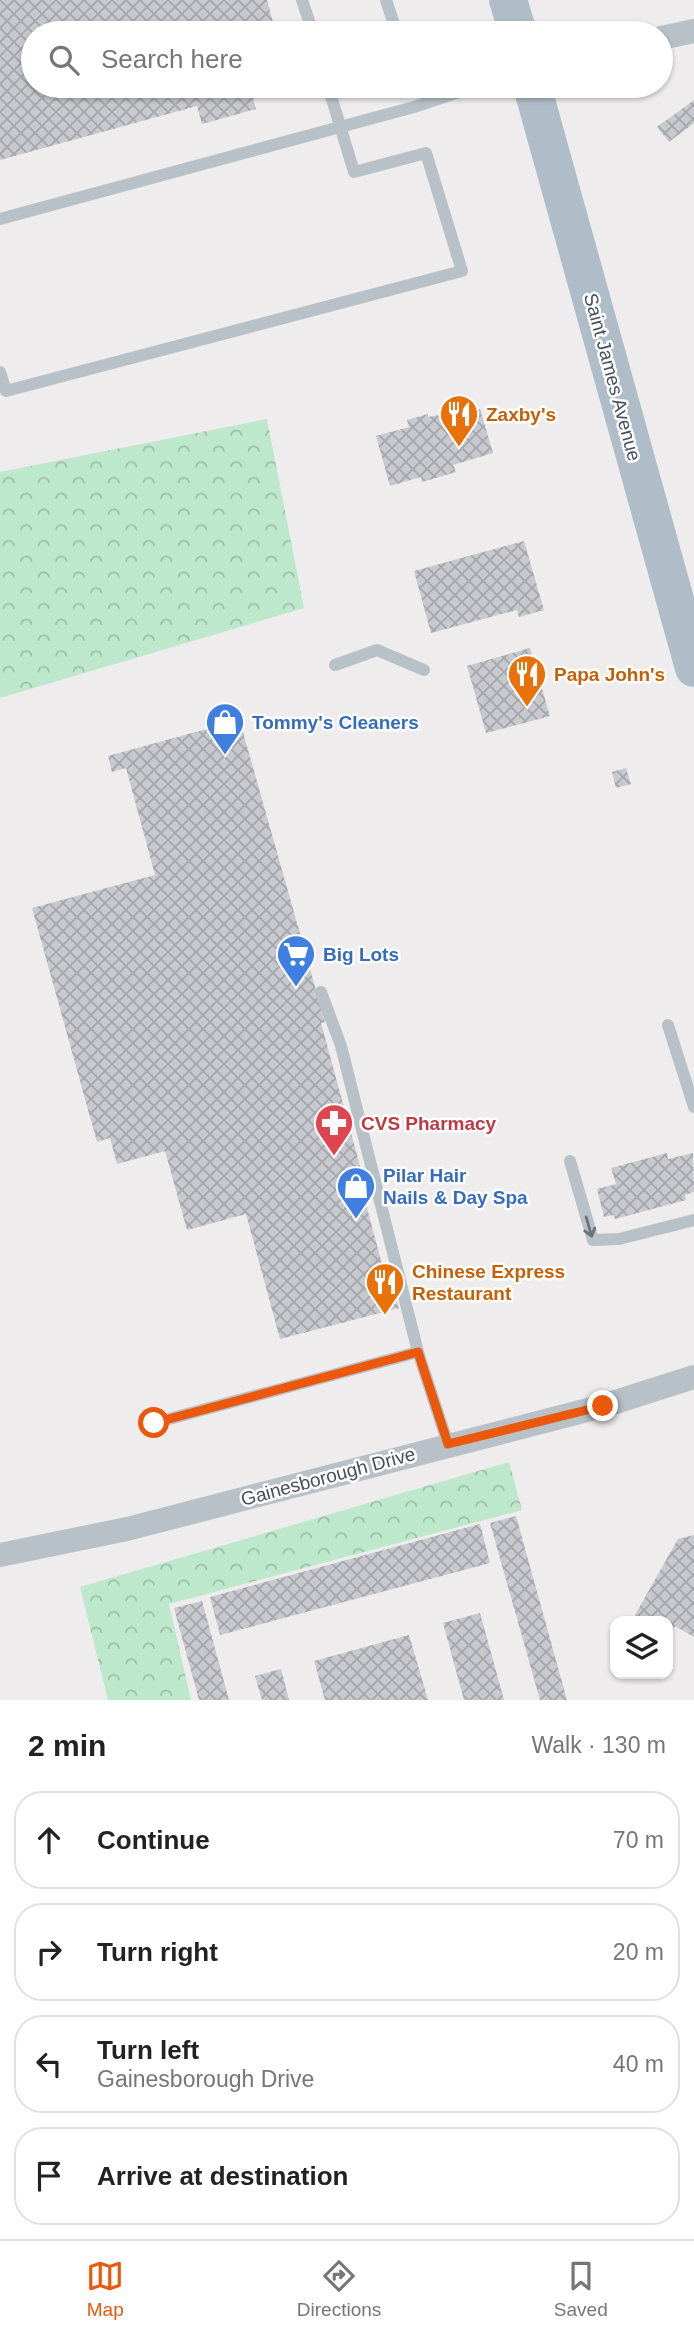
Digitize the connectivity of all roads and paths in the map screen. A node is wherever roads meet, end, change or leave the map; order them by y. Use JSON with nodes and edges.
{"nodes":[{"id":1,"x":302,"y":0,"type":"edge"},
{"id":2,"x":386,"y":0,"type":"edge"},
{"id":3,"x":508,"y":0,"type":"edge"},
{"id":4,"x":309,"y":21,"type":"edge"},
{"id":5,"x":393,"y":21,"type":"edge"},
{"id":6,"x":514,"y":21,"type":"edge"},
{"id":7,"x":694,"y":32,"type":"edge"},
{"id":8,"x":673,"y":36,"type":"edge"},
{"id":9,"x":332,"y":98,"type":"edge"},
{"id":10,"x":437,"y":98,"type":"edge"},
{"id":11,"x":535,"y":98,"type":"edge"},
{"id":12,"x":340,"y":127,"type":"junction"},
{"id":13,"x":0,"y":219,"type":"edge"},
{"id":14,"x":0,"y":372,"type":"edge"},
{"id":15,"x":335,"y":665,"type":"dead end"},
{"id":16,"x":694,"y":668,"type":"edge"},
{"id":17,"x":424,"y":670,"type":"dead end"},
{"id":18,"x":321,"y":992,"type":"dead end"},
{"id":19,"x":668,"y":1025,"type":"dead end"},
{"id":20,"x":694,"y":1107,"type":"edge"},
{"id":21,"x":570,"y":1161,"type":"dead end"},
{"id":22,"x":694,"y":1220,"type":"edge"},
{"id":23,"x":418,"y":1352,"type":"junction"},
{"id":24,"x":694,"y":1377,"type":"edge"},
{"id":25,"x":154,"y":1423,"type":"dead end"},
{"id":26,"x":448,"y":1444,"type":"junction"},
{"id":27,"x":0,"y":1555,"type":"edge"}],
"edges":[{"from":1,"to":4,"type":"lane"},
{"from":2,"to":5,"type":"lane"},
{"from":3,"to":6,"type":"main road"},
{"from":7,"to":8,"type":"street"},
{"from":9,"to":12,"type":"lane"},
{"from":10,"to":12,"type":"lane"},
{"from":11,"to":16,"type":"main road","name":"Saint James Avenue"},
{"from":12,"to":13,"type":"lane"},
{"from":12,"to":14,"type":"lane"},
{"from":15,"to":17,"type":"lane"},
{"from":18,"to":23,"type":"lane"},
{"from":19,"to":20,"type":"lane"},
{"from":21,"to":22,"type":"lane","one_way":true},
{"from":23,"to":25,"type":"lane"},
{"from":23,"to":26,"type":"lane"},
{"from":24,"to":26,"type":"street","name":"Gainesborough Drive"},
{"from":26,"to":27,"type":"street","name":"Gainesborough Drive"}]}
